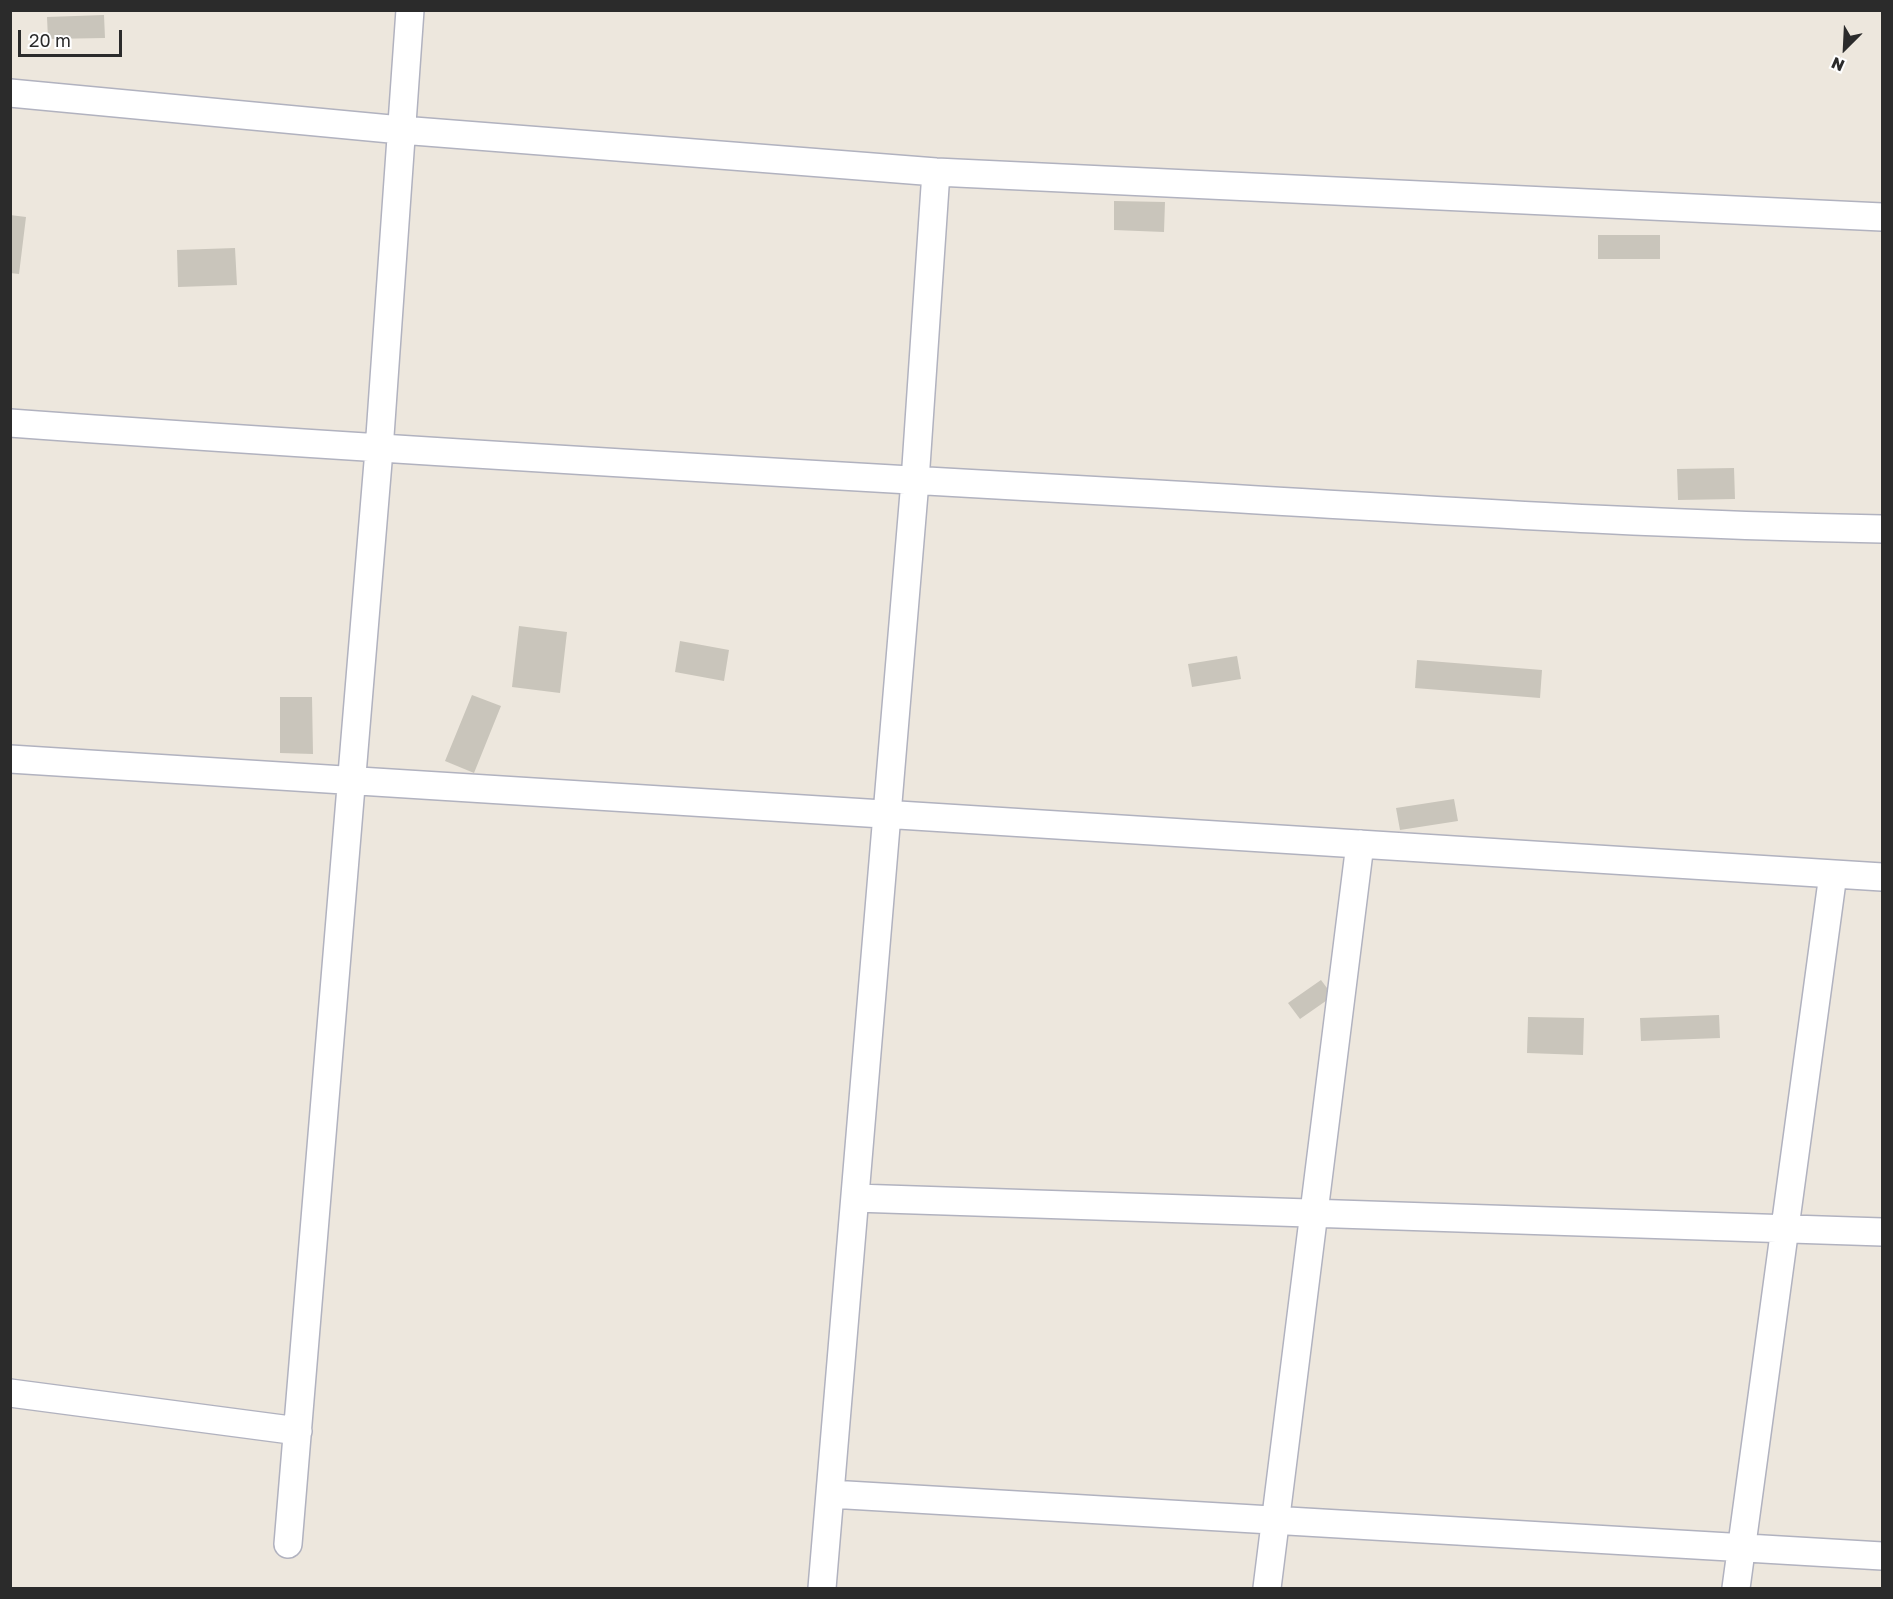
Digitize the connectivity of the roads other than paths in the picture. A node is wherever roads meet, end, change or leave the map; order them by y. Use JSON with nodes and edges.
{"nodes":[{"id":1,"x":410,"y":10,"type":"edge"},
{"id":2,"x":10,"y":93,"type":"edge"},
{"id":3,"x":401,"y":130,"type":"junction"},
{"id":4,"x":936,"y":172,"type":"junction"},
{"id":5,"x":1882,"y":216,"type":"edge"},
{"id":6,"x":10,"y":423,"type":"edge"},
{"id":7,"x":379,"y":450,"type":"junction"},
{"id":8,"x":915,"y":481,"type":"junction"},
{"id":9,"x":1882,"y":529,"type":"edge"},
{"id":10,"x":10,"y":759,"type":"edge"},
{"id":11,"x":351,"y":780,"type":"junction"},
{"id":12,"x":886,"y":814,"type":"junction"},
{"id":13,"x":1360,"y":844,"type":"junction"},
{"id":14,"x":1833,"y":874,"type":"junction"},
{"id":15,"x":1882,"y":877,"type":"edge"},
{"id":16,"x":855,"y":1197,"type":"junction"},
{"id":17,"x":1314,"y":1212,"type":"junction"},
{"id":18,"x":1785,"y":1228,"type":"junction"},
{"id":19,"x":1882,"y":1232,"type":"edge"},
{"id":20,"x":10,"y":1393,"type":"edge"},
{"id":21,"x":298,"y":1431,"type":"junction"},
{"id":22,"x":830,"y":1494,"type":"junction"},
{"id":23,"x":1275,"y":1520,"type":"junction"},
{"id":24,"x":288,"y":1544,"type":"dead end"},
{"id":25,"x":1742,"y":1548,"type":"junction"},
{"id":26,"x":1882,"y":1556,"type":"edge"},
{"id":27,"x":822,"y":1588,"type":"edge"},
{"id":28,"x":1267,"y":1588,"type":"edge"},
{"id":29,"x":1737,"y":1588,"type":"edge"}],
"edges":[{"from":1,"to":3,"type":"street"},
{"from":2,"to":3,"type":"street"},
{"from":3,"to":4,"type":"street"},
{"from":3,"to":7,"type":"street"},
{"from":4,"to":5,"type":"street"},
{"from":4,"to":8,"type":"street"},
{"from":6,"to":7,"type":"street"},
{"from":7,"to":8,"type":"street"},
{"from":7,"to":11,"type":"street"},
{"from":8,"to":9,"type":"street"},
{"from":8,"to":12,"type":"street"},
{"from":10,"to":11,"type":"street"},
{"from":11,"to":12,"type":"street"},
{"from":11,"to":21,"type":"street"},
{"from":12,"to":13,"type":"street"},
{"from":12,"to":16,"type":"street"},
{"from":13,"to":14,"type":"street"},
{"from":13,"to":17,"type":"street"},
{"from":14,"to":15,"type":"street"},
{"from":14,"to":18,"type":"street"},
{"from":16,"to":17,"type":"street"},
{"from":16,"to":22,"type":"street"},
{"from":17,"to":18,"type":"street"},
{"from":17,"to":23,"type":"street"},
{"from":18,"to":19,"type":"street"},
{"from":18,"to":25,"type":"street"},
{"from":20,"to":21,"type":"street"},
{"from":21,"to":24,"type":"street"},
{"from":22,"to":23,"type":"street"},
{"from":22,"to":27,"type":"street"},
{"from":23,"to":25,"type":"street"},
{"from":23,"to":28,"type":"street"},
{"from":25,"to":26,"type":"street"},
{"from":25,"to":29,"type":"street"}]}
